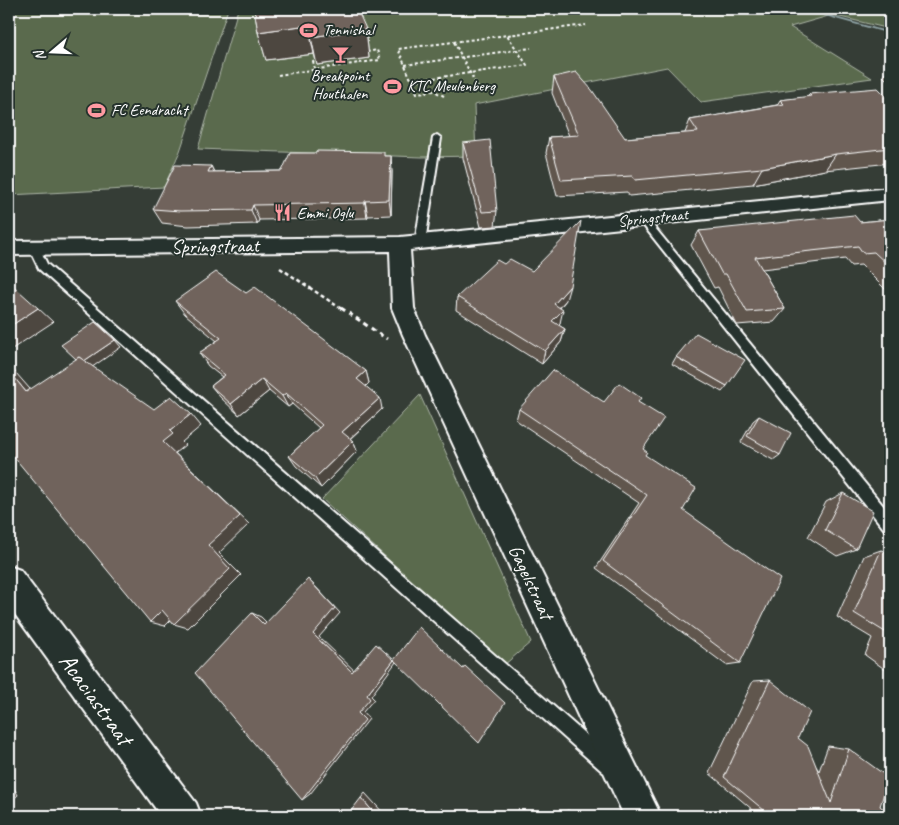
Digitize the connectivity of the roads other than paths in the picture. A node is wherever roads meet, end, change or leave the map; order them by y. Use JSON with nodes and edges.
{"nodes":[{"id":1,"x":437,"y":138,"type":"dead end"},
{"id":2,"x":889,"y":195,"type":"edge"},
{"id":3,"x":643,"y":219,"type":"junction"},
{"id":4,"x":410,"y":243,"type":"junction"},
{"id":5,"x":9,"y":248,"type":"edge"},
{"id":6,"x":34,"y":248,"type":"junction"},
{"id":7,"x":890,"y":525,"type":"edge"},
{"id":8,"x":9,"y":581,"type":"edge"},
{"id":9,"x":626,"y":781,"type":"junction"},
{"id":10,"x":182,"y":816,"type":"edge"},
{"id":11,"x":643,"y":816,"type":"edge"}],
"edges":[{"from":1,"to":4,"type":"lane"},
{"from":2,"to":3,"type":"street","name":"Springstraat"},
{"from":3,"to":4,"type":"street","name":"Springstraat"},
{"from":3,"to":7,"type":"lane"},
{"from":4,"to":6,"type":"street","name":"Springstraat"},
{"from":4,"to":9,"type":"street","name":"Gagelstraat"},
{"from":5,"to":6,"type":"street","name":"Springstraat"},
{"from":6,"to":9,"type":"lane"},
{"from":8,"to":10,"type":"street","name":"Acaciastraat"},
{"from":9,"to":11,"type":"street","name":"Gagelstraat"}]}
